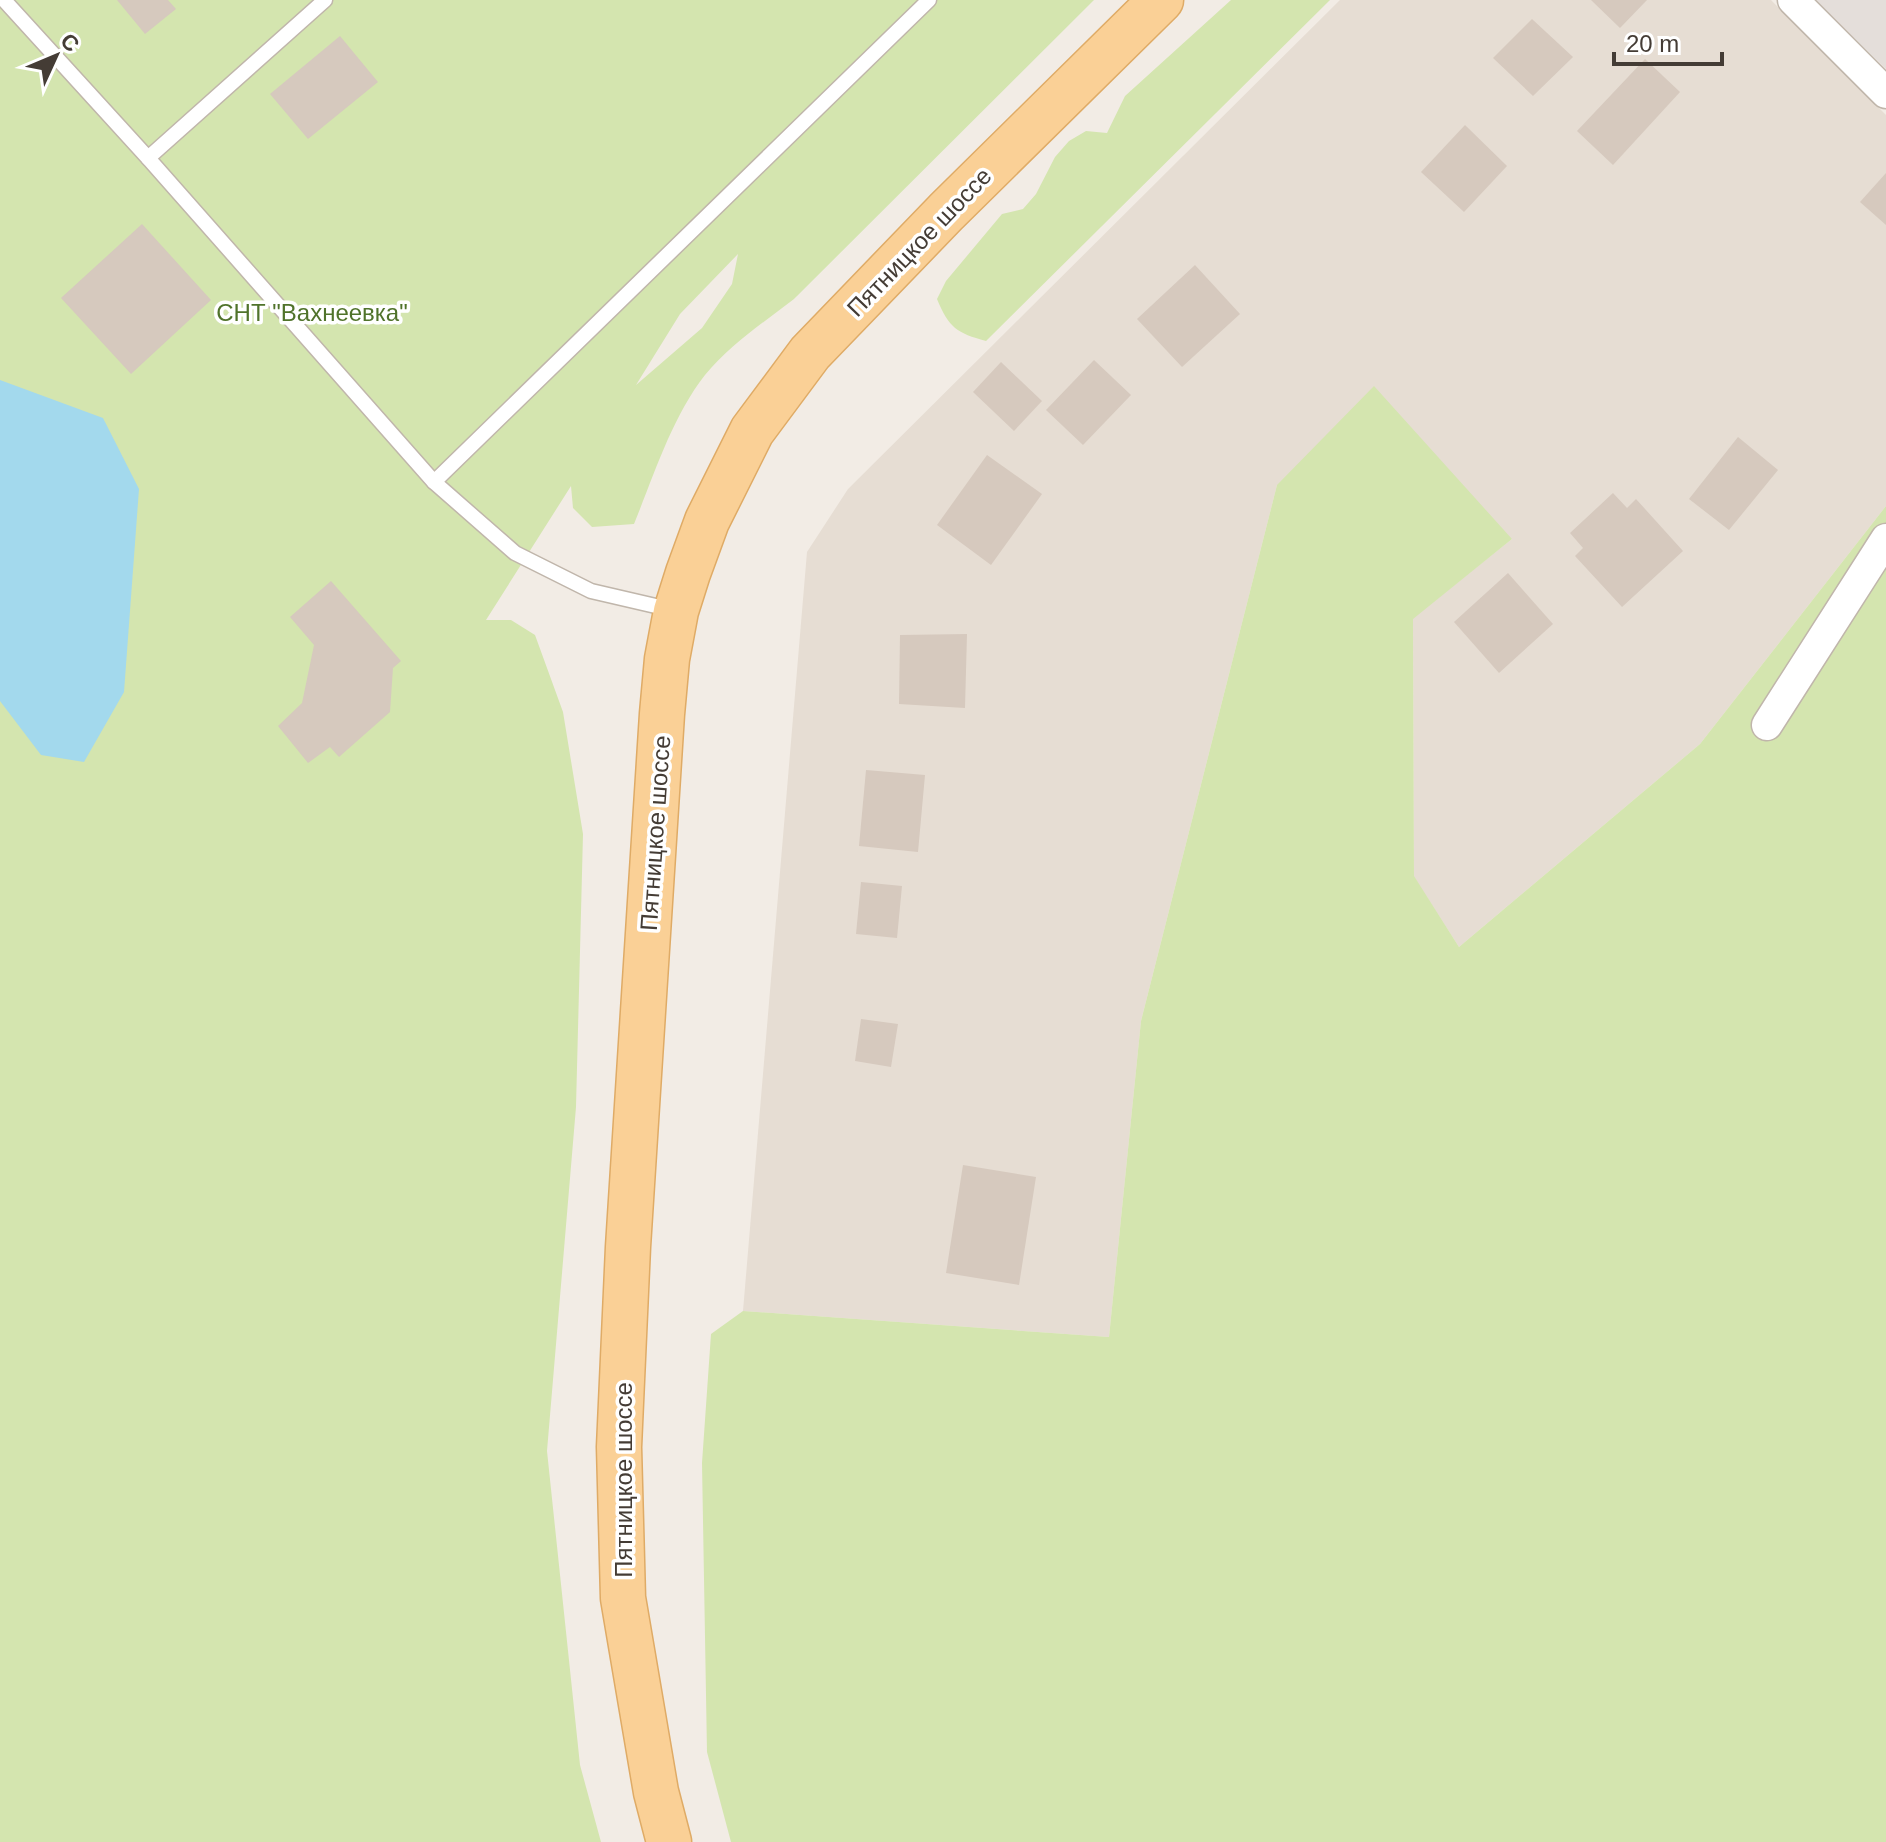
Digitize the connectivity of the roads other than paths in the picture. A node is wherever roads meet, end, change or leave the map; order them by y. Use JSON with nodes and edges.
{"nodes":[{"id":1,"x":4,"y":0,"type":"edge"},
{"id":2,"x":325,"y":0,"type":"edge"},
{"id":3,"x":929,"y":0,"type":"edge"},
{"id":4,"x":1161,"y":0,"type":"edge"},
{"id":5,"x":1793,"y":0,"type":"edge"},
{"id":6,"x":1886,"y":93,"type":"edge"},
{"id":7,"x":148,"y":158,"type":"junction"},
{"id":8,"x":434,"y":482,"type":"junction"},
{"id":9,"x":1886,"y":539,"type":"edge"},
{"id":10,"x":676,"y":611,"type":"junction"},
{"id":11,"x":1767,"y":725,"type":"dead end"},
{"id":12,"x":669,"y":1842,"type":"edge"}],
"edges":[{"from":1,"to":7,"type":"lane"},
{"from":2,"to":7,"type":"lane"},
{"from":3,"to":8,"type":"lane"},
{"from":4,"to":10,"type":"main road","name":"Пятницкое шоссе"},
{"from":5,"to":6,"type":"street"},
{"from":7,"to":8,"type":"lane"},
{"from":8,"to":10,"type":"lane"},
{"from":9,"to":11,"type":"street"},
{"from":10,"to":12,"type":"main road","name":"Пятницкое шоссе"}]}
